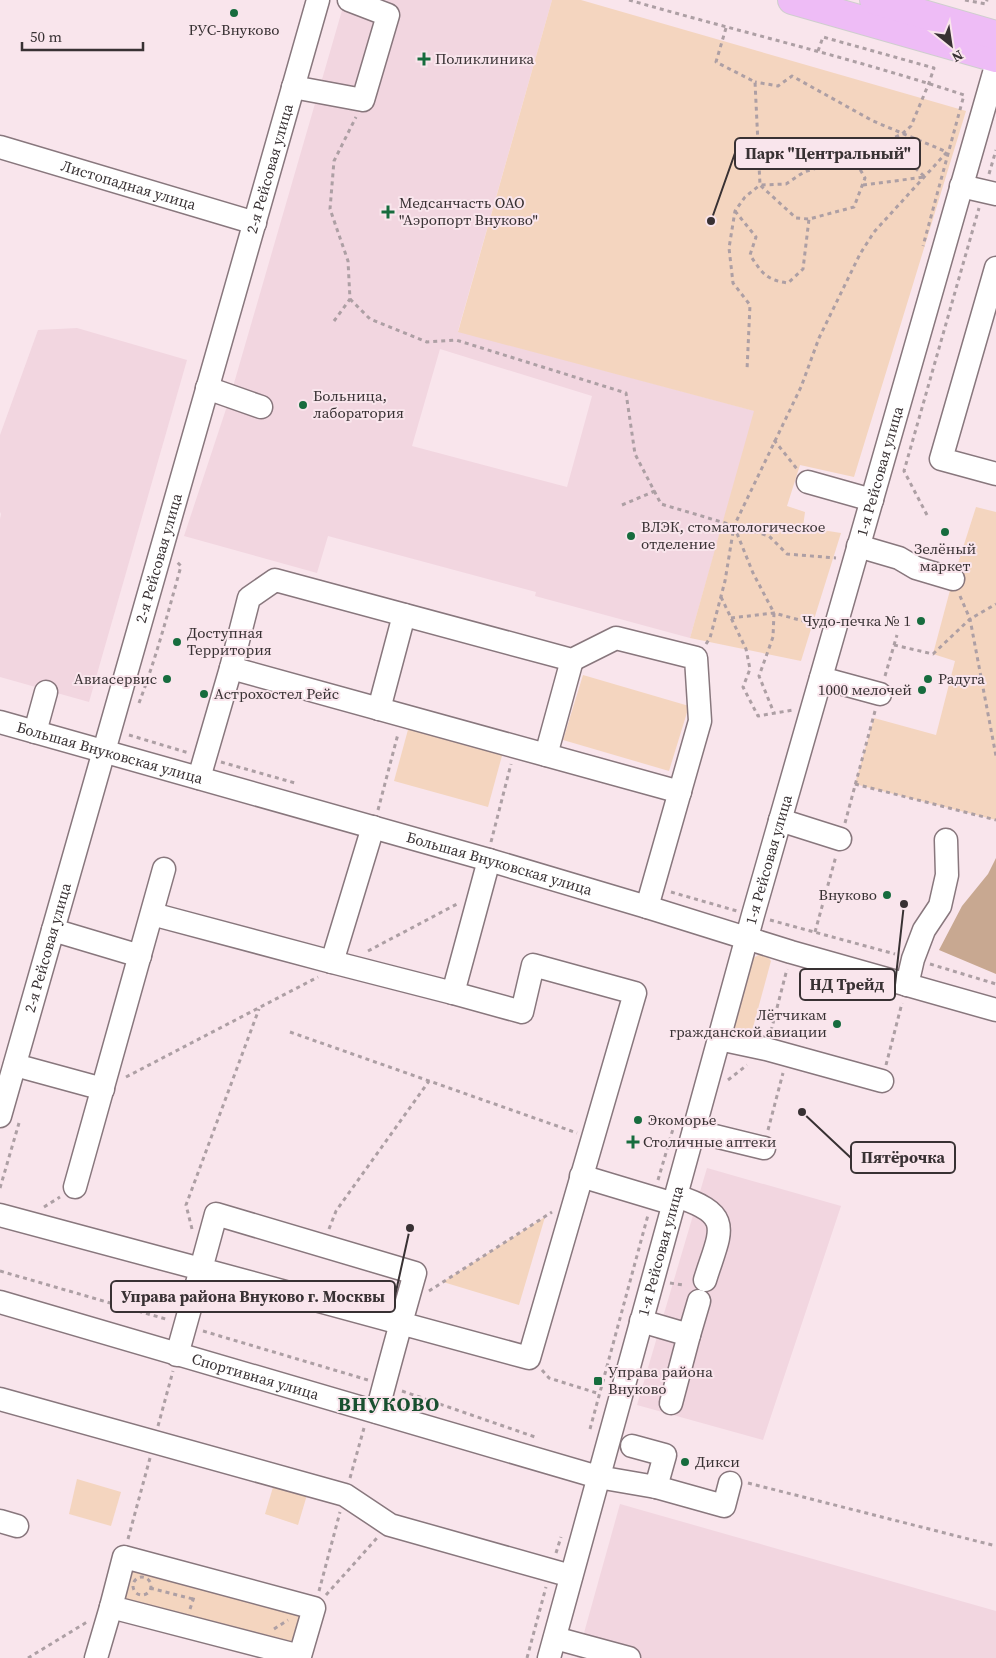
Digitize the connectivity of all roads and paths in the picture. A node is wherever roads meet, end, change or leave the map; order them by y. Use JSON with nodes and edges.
{"nodes":[{"id":1,"x":318,"y":0,"type":"edge"},
{"id":2,"x":349,"y":0,"type":"edge"},
{"id":3,"x":629,"y":0,"type":"edge"},
{"id":4,"x":792,"y":0,"type":"edge"},
{"id":5,"x":874,"y":0,"type":"edge"},
{"id":6,"x":965,"y":0,"type":"edge"},
{"id":7,"x":987,"y":0,"type":"edge"},
{"id":8,"x":726,"y":28,"type":"junction"},
{"id":9,"x":996,"y":35,"type":"edge"},
{"id":10,"x":818,"y":51,"type":"junction"},
{"id":11,"x":996,"y":58,"type":"edge"},
{"id":12,"x":996,"y":66,"type":"edge"},
{"id":13,"x":755,"y":82,"type":"junction"},
{"id":14,"x":929,"y":83,"type":"junction"},
{"id":15,"x":293,"y":86,"type":"junction"},
{"id":16,"x":964,"y":94,"type":"dead end"},
{"id":17,"x":363,"y":100,"type":"junction"},
{"id":18,"x":902,"y":134,"type":"junction"},
{"id":19,"x":886,"y":141,"type":"junction"},
{"id":20,"x":0,"y":147,"type":"edge"},
{"id":21,"x":996,"y":150,"type":"edge"},
{"id":22,"x":853,"y":157,"type":"junction"},
{"id":23,"x":925,"y":177,"type":"junction"},
{"id":24,"x":760,"y":184,"type":"junction"},
{"id":25,"x":863,"y":185,"type":"junction"},
{"id":26,"x":961,"y":186,"type":"junction"},
{"id":27,"x":990,"y":193,"type":"edge"},
{"id":28,"x":735,"y":212,"type":"junction"},
{"id":29,"x":809,"y":219,"type":"junction"},
{"id":30,"x":255,"y":223,"type":"junction"},
{"id":31,"x":996,"y":268,"type":"edge"},
{"id":32,"x":350,"y":299,"type":"junction"},
{"id":33,"x":334,"y":321,"type":"dead end"},
{"id":34,"x":747,"y":370,"type":"dead end"},
{"id":35,"x":207,"y":388,"type":"junction"},
{"id":36,"x":261,"y":407,"type":"dead end"},
{"id":37,"x":774,"y":440,"type":"junction"},
{"id":38,"x":996,"y":474,"type":"edge"},
{"id":39,"x":808,"y":482,"type":"joint"},
{"id":40,"x":655,"y":492,"type":"junction"},
{"id":41,"x":872,"y":500,"type":"junction"},
{"id":42,"x":622,"y":505,"type":"dead end"},
{"id":43,"x":927,"y":515,"type":"dead end"},
{"id":44,"x":734,"y":526,"type":"junction"},
{"id":45,"x":857,"y":554,"type":"junction"},
{"id":46,"x":954,"y":578,"type":"joint"},
{"id":47,"x":721,"y":596,"type":"junction"},
{"id":48,"x":996,"y":604,"type":"edge"},
{"id":49,"x":774,"y":613,"type":"junction"},
{"id":50,"x":404,"y":615,"type":"junction"},
{"id":51,"x":731,"y":618,"type":"junction"},
{"id":52,"x":970,"y":619,"type":"junction"},
{"id":53,"x":820,"y":625,"type":"dead end"},
{"id":54,"x":897,"y":635,"type":"dead end"},
{"id":55,"x":894,"y":645,"type":"junction"},
{"id":56,"x":696,"y":658,"type":"junction"},
{"id":57,"x":572,"y":660,"type":"junction"},
{"id":58,"x":231,"y":668,"type":"junction"},
{"id":59,"x":820,"y":678,"type":"junction"},
{"id":60,"x":46,"y":692,"type":"dead end"},
{"id":61,"x":880,"y":694,"type":"junction"},
{"id":62,"x":378,"y":709,"type":"junction"},
{"id":63,"x":795,"y":710,"type":"dead end"},
{"id":64,"x":774,"y":714,"type":"junction"},
{"id":65,"x":403,"y":716,"type":"junction"},
{"id":66,"x":0,"y":722,"type":"edge"},
{"id":67,"x":35,"y":732,"type":"junction"},
{"id":68,"x":104,"y":751,"type":"junction"},
{"id":69,"x":546,"y":756,"type":"junction"},
{"id":70,"x":996,"y":756,"type":"edge"},
{"id":71,"x":511,"y":766,"type":"dead end"},
{"id":72,"x":199,"y":778,"type":"junction"},
{"id":73,"x":855,"y":784,"type":"junction"},
{"id":74,"x":680,"y":792,"type":"junction"},
{"id":75,"x":780,"y":820,"type":"junction"},
{"id":76,"x":996,"y":820,"type":"edge"},
{"id":77,"x":373,"y":827,"type":"junction"},
{"id":78,"x":840,"y":839,"type":"junction"},
{"id":79,"x":946,"y":840,"type":"dead end"},
{"id":80,"x":488,"y":860,"type":"junction"},
{"id":81,"x":164,"y":869,"type":"dead end"},
{"id":82,"x":480,"y":893,"type":"junction"},
{"id":83,"x":647,"y":907,"type":"junction"},
{"id":84,"x":152,"y":914,"type":"junction"},
{"id":85,"x":765,"y":919,"type":"dead end"},
{"id":86,"x":53,"y":930,"type":"junction"},
{"id":87,"x":815,"y":932,"type":"junction"},
{"id":88,"x":747,"y":938,"type":"junction"},
{"id":89,"x":792,"y":952,"type":"junction"},
{"id":90,"x":140,"y":956,"type":"junction"},
{"id":91,"x":913,"y":959,"type":"junction"},
{"id":92,"x":337,"y":963,"type":"junction"},
{"id":93,"x":996,"y":984,"type":"edge"},
{"id":94,"x":907,"y":985,"type":"junction"},
{"id":95,"x":453,"y":993,"type":"junction"},
{"id":96,"x":259,"y":1008,"type":"junction"},
{"id":97,"x":996,"y":1010,"type":"edge"},
{"id":98,"x":290,"y":1032,"type":"dead end"},
{"id":99,"x":719,"y":1039,"type":"junction"},
{"id":100,"x":777,"y":1052,"type":"junction"},
{"id":101,"x":15,"y":1065,"type":"junction"},
{"id":102,"x":727,"y":1080,"type":"dead end"},
{"id":103,"x":429,"y":1081,"type":"junction"},
{"id":104,"x":882,"y":1081,"type":"joint"},
{"id":105,"x":103,"y":1089,"type":"junction"},
{"id":106,"x":0,"y":1116,"type":"edge"},
{"id":107,"x":694,"y":1131,"type":"junction"},
{"id":108,"x":592,"y":1138,"type":"junction"},
{"id":109,"x":764,"y":1148,"type":"joint"},
{"id":110,"x":75,"y":1187,"type":"joint"},
{"id":111,"x":578,"y":1187,"type":"junction"},
{"id":112,"x":675,"y":1200,"type":"junction"},
{"id":113,"x":0,"y":1215,"type":"edge"},
{"id":114,"x":24,"y":1221,"type":"junction"},
{"id":115,"x":192,"y":1232,"type":"dead end"},
{"id":116,"x":323,"y":1246,"type":"junction"},
{"id":117,"x":201,"y":1269,"type":"junction"},
{"id":118,"x":0,"y":1271,"type":"edge"},
{"id":119,"x":672,"y":1274,"type":"dead end"},
{"id":120,"x":683,"y":1285,"type":"dead end"},
{"id":121,"x":0,"y":1302,"type":"edge"},
{"id":122,"x":403,"y":1315,"type":"junction"},
{"id":123,"x":641,"y":1321,"type":"junction"},
{"id":124,"x":186,"y":1325,"type":"junction"},
{"id":125,"x":690,"y":1334,"type":"junction"},
{"id":126,"x":177,"y":1355,"type":"junction"},
{"id":127,"x":529,"y":1358,"type":"junction"},
{"id":128,"x":384,"y":1385,"type":"junction"},
{"id":129,"x":600,"y":1394,"type":"dead end"},
{"id":130,"x":0,"y":1399,"type":"edge"},
{"id":131,"x":671,"y":1403,"type":"dead end"},
{"id":132,"x":377,"y":1412,"type":"junction"},
{"id":133,"x":547,"y":1441,"type":"dead end"},
{"id":134,"x":632,"y":1446,"type":"dead end"},
{"id":135,"x":598,"y":1477,"type":"junction"},
{"id":136,"x":730,"y":1483,"type":"joint"},
{"id":137,"x":656,"y":1487,"type":"junction"},
{"id":138,"x":390,"y":1524,"type":"junction"},
{"id":139,"x":996,"y":1546,"type":"edge"},
{"id":140,"x":571,"y":1576,"type":"junction"},
{"id":141,"x":200,"y":1577,"type":"junction"},
{"id":142,"x":150,"y":1588,"type":"junction"},
{"id":143,"x":194,"y":1599,"type":"junction"},
{"id":144,"x":111,"y":1608,"type":"junction"},
{"id":145,"x":312,"y":1608,"type":"junction"},
{"id":146,"x":185,"y":1627,"type":"junction"},
{"id":147,"x":251,"y":1644,"type":"junction"},
{"id":148,"x":552,"y":1648,"type":"edge"},
{"id":149,"x":28,"y":1658,"type":"edge"},
{"id":150,"x":96,"y":1658,"type":"edge"},
{"id":151,"x":629,"y":1658,"type":"edge"}],
"edges":[{"from":1,"to":15,"type":"street","name":"2-я Рейсовая улица"},
{"from":2,"to":17,"type":"street"},
{"from":3,"to":8,"type":"path"},
{"from":4,"to":11,"type":"main road"},
{"from":5,"to":9,"type":"main road"},
{"from":6,"to":7,"type":"path"},
{"from":8,"to":10,"type":"path"},
{"from":8,"to":13,"type":"path"},
{"from":10,"to":14,"type":"path"},
{"from":10,"to":14,"type":"path"},
{"from":12,"to":26,"type":"street","name":"1-я Рейсовая улица"},
{"from":13,"to":18,"type":"path"},
{"from":13,"to":24,"type":"path"},
{"from":14,"to":16,"type":"path"},
{"from":14,"to":18,"type":"path"},
{"from":15,"to":17,"type":"street"},
{"from":15,"to":30,"type":"street","name":"2-я Рейсовая улица"},
{"from":17,"to":32,"type":"path"},
{"from":18,"to":19,"type":"path"},
{"from":18,"to":23,"type":"path"},
{"from":19,"to":22,"type":"path"},
{"from":19,"to":23,"type":"path"},
{"from":20,"to":30,"type":"street","name":"Листопадная улица"},
{"from":21,"to":27,"type":"path"},
{"from":22,"to":24,"type":"path"},
{"from":22,"to":25,"type":"path"},
{"from":23,"to":25,"type":"path"},
{"from":23,"to":37,"type":"path"},
{"from":24,"to":28,"type":"path"},
{"from":24,"to":29,"type":"path"},
{"from":25,"to":29,"type":"path"},
{"from":26,"to":27,"type":"street"},
{"from":26,"to":41,"type":"street","name":"1-я Рейсовая улица"},
{"from":27,"to":43,"type":"path"},
{"from":28,"to":29,"type":"path"},
{"from":28,"to":34,"type":"path"},
{"from":30,"to":35,"type":"street","name":"2-я Рейсовая улица"},
{"from":31,"to":38,"type":"street"},
{"from":32,"to":33,"type":"path"},
{"from":32,"to":40,"type":"path"},
{"from":35,"to":36,"type":"street"},
{"from":35,"to":68,"type":"street","name":"2-я Рейсовая улица"},
{"from":37,"to":39,"type":"path"},
{"from":37,"to":44,"type":"path"},
{"from":39,"to":41,"type":"street"},
{"from":40,"to":42,"type":"path"},
{"from":40,"to":44,"type":"path"},
{"from":41,"to":45,"type":"street","name":"1-я Рейсовая улица"},
{"from":44,"to":45,"type":"path"},
{"from":44,"to":47,"type":"path"},
{"from":44,"to":49,"type":"path"},
{"from":45,"to":46,"type":"street"},
{"from":45,"to":59,"type":"street","name":"1-я Рейсовая улица"},
{"from":46,"to":52,"type":"path"},
{"from":47,"to":51,"type":"path"},
{"from":47,"to":56,"type":"path"},
{"from":48,"to":52,"type":"path"},
{"from":49,"to":51,"type":"path"},
{"from":49,"to":53,"type":"path"},
{"from":49,"to":64,"type":"path"},
{"from":50,"to":57,"type":"street"},
{"from":50,"to":58,"type":"street"},
{"from":50,"to":62,"type":"street"},
{"from":51,"to":64,"type":"path"},
{"from":52,"to":55,"type":"path"},
{"from":52,"to":70,"type":"path"},
{"from":54,"to":55,"type":"path"},
{"from":55,"to":61,"type":"path"},
{"from":56,"to":57,"type":"street"},
{"from":56,"to":74,"type":"street"},
{"from":57,"to":69,"type":"street"},
{"from":58,"to":62,"type":"street"},
{"from":58,"to":72,"type":"street"},
{"from":59,"to":61,"type":"street"},
{"from":59,"to":75,"type":"street","name":"1-я Рейсовая улица"},
{"from":60,"to":67,"type":"street"},
{"from":61,"to":73,"type":"path"},
{"from":62,"to":65,"type":"street"},
{"from":63,"to":64,"type":"path"},
{"from":65,"to":69,"type":"street"},
{"from":65,"to":77,"type":"path"},
{"from":66,"to":67,"type":"street","name":"Большая Внуковская улица"},
{"from":67,"to":68,"type":"street","name":"Большая Внуковская улица"},
{"from":68,"to":72,"type":"street","name":"Большая Внуковская улица"},
{"from":68,"to":86,"type":"street","name":"2-я Рейсовая улица"},
{"from":69,"to":74,"type":"street"},
{"from":71,"to":80,"type":"path"},
{"from":72,"to":77,"type":"street","name":"Большая Внуковская улица"},
{"from":73,"to":76,"type":"path"},
{"from":73,"to":78,"type":"path"},
{"from":74,"to":83,"type":"street"},
{"from":75,"to":78,"type":"street"},
{"from":75,"to":88,"type":"street","name":"1-я Рейсовая улица"},
{"from":77,"to":80,"type":"street","name":"Большая Внуковская улица"},
{"from":77,"to":92,"type":"street"},
{"from":78,"to":87,"type":"path"},
{"from":79,"to":91,"type":"street"},
{"from":80,"to":82,"type":"street"},
{"from":80,"to":83,"type":"street","name":"Большая Внуковская улица"},
{"from":81,"to":84,"type":"street"},
{"from":82,"to":92,"type":"path"},
{"from":82,"to":95,"type":"street"},
{"from":83,"to":88,"type":"street","name":"Большая Внуковская улица"},
{"from":84,"to":90,"type":"street"},
{"from":84,"to":92,"type":"street"},
{"from":85,"to":87,"type":"path"},
{"from":86,"to":90,"type":"street"},
{"from":86,"to":101,"type":"street","name":"2-я Рейсовая улица"},
{"from":87,"to":91,"type":"path"},
{"from":88,"to":89,"type":"street","name":"Большая Внуковская улица"},
{"from":88,"to":99,"type":"street","name":"1-я Рейсовая улица"},
{"from":89,"to":94,"type":"street","name":"Большая Внуковская улица"},
{"from":89,"to":100,"type":"path"},
{"from":90,"to":105,"type":"street"},
{"from":91,"to":93,"type":"path"},
{"from":91,"to":94,"type":"street"},
{"from":92,"to":95,"type":"street"},
{"from":92,"to":96,"type":"path"},
{"from":94,"to":97,"type":"street","name":"Большая Внуковская улица"},
{"from":94,"to":104,"type":"path"},
{"from":95,"to":108,"type":"street"},
{"from":96,"to":105,"type":"path"},
{"from":96,"to":115,"type":"path"},
{"from":98,"to":103,"type":"path"},
{"from":99,"to":100,"type":"street"},
{"from":99,"to":107,"type":"street","name":"1-я Рейсовая улица"},
{"from":100,"to":102,"type":"path"},
{"from":100,"to":104,"type":"street"},
{"from":100,"to":109,"type":"path"},
{"from":101,"to":105,"type":"street"},
{"from":101,"to":106,"type":"street","name":"2-я Рейсовая улица"},
{"from":103,"to":108,"type":"path"},
{"from":103,"to":116,"type":"path"},
{"from":105,"to":110,"type":"street"},
{"from":107,"to":109,"type":"street"},
{"from":107,"to":112,"type":"street","name":"1-я Рейсовая улица"},
{"from":108,"to":111,"type":"street"},
{"from":110,"to":114,"type":"path"},
{"from":111,"to":112,"type":"street"},
{"from":111,"to":122,"type":"path"},
{"from":111,"to":127,"type":"street"},
{"from":112,"to":123,"type":"street","name":"1-я Рейсовая улица"},
{"from":112,"to":125,"type":"street"},
{"from":113,"to":114,"type":"street"},
{"from":114,"to":117,"type":"street"},
{"from":116,"to":117,"type":"street"},
{"from":116,"to":122,"type":"street"},
{"from":117,"to":122,"type":"street"},
{"from":117,"to":124,"type":"street"},
{"from":118,"to":124,"type":"path"},
{"from":119,"to":120,"type":"path"},
{"from":121,"to":126,"type":"street","name":"Спортивная улица"},
{"from":122,"to":127,"type":"street"},
{"from":122,"to":128,"type":"street"},
{"from":123,"to":125,"type":"street"},
{"from":123,"to":135,"type":"street","name":"1-я Рейсовая улица"},
{"from":124,"to":126,"type":"street"},
{"from":124,"to":128,"type":"path"},
{"from":125,"to":131,"type":"street"},
{"from":126,"to":132,"type":"street","name":"Спортивная улица"},
{"from":127,"to":129,"type":"path"},
{"from":128,"to":132,"type":"street"},
{"from":128,"to":133,"type":"path"},
{"from":130,"to":138,"type":"street"},
{"from":132,"to":135,"type":"street","name":"Спортивная улица"},
{"from":134,"to":137,"type":"street"},
{"from":135,"to":137,"type":"street","name":"Спортивная улица"},
{"from":135,"to":140,"type":"street","name":"1-я Рейсовая улица"},
{"from":136,"to":137,"type":"street","name":"Спортивная улица"},
{"from":136,"to":139,"type":"path"},
{"from":138,"to":140,"type":"street"},
{"from":138,"to":145,"type":"path"},
{"from":140,"to":148,"type":"street","name":"1-я Рейсовая улица"},
{"from":141,"to":143,"type":"path"},
{"from":141,"to":144,"type":"street"},
{"from":141,"to":145,"type":"street"},
{"from":142,"to":142,"type":"path"},
{"from":142,"to":143,"type":"path"},
{"from":143,"to":146,"type":"path"},
{"from":144,"to":146,"type":"street"},
{"from":144,"to":149,"type":"path"},
{"from":144,"to":150,"type":"street"},
{"from":145,"to":147,"type":"path"},
{"from":145,"to":147,"type":"street"},
{"from":146,"to":147,"type":"street"},
{"from":148,"to":151,"type":"street"}]}
